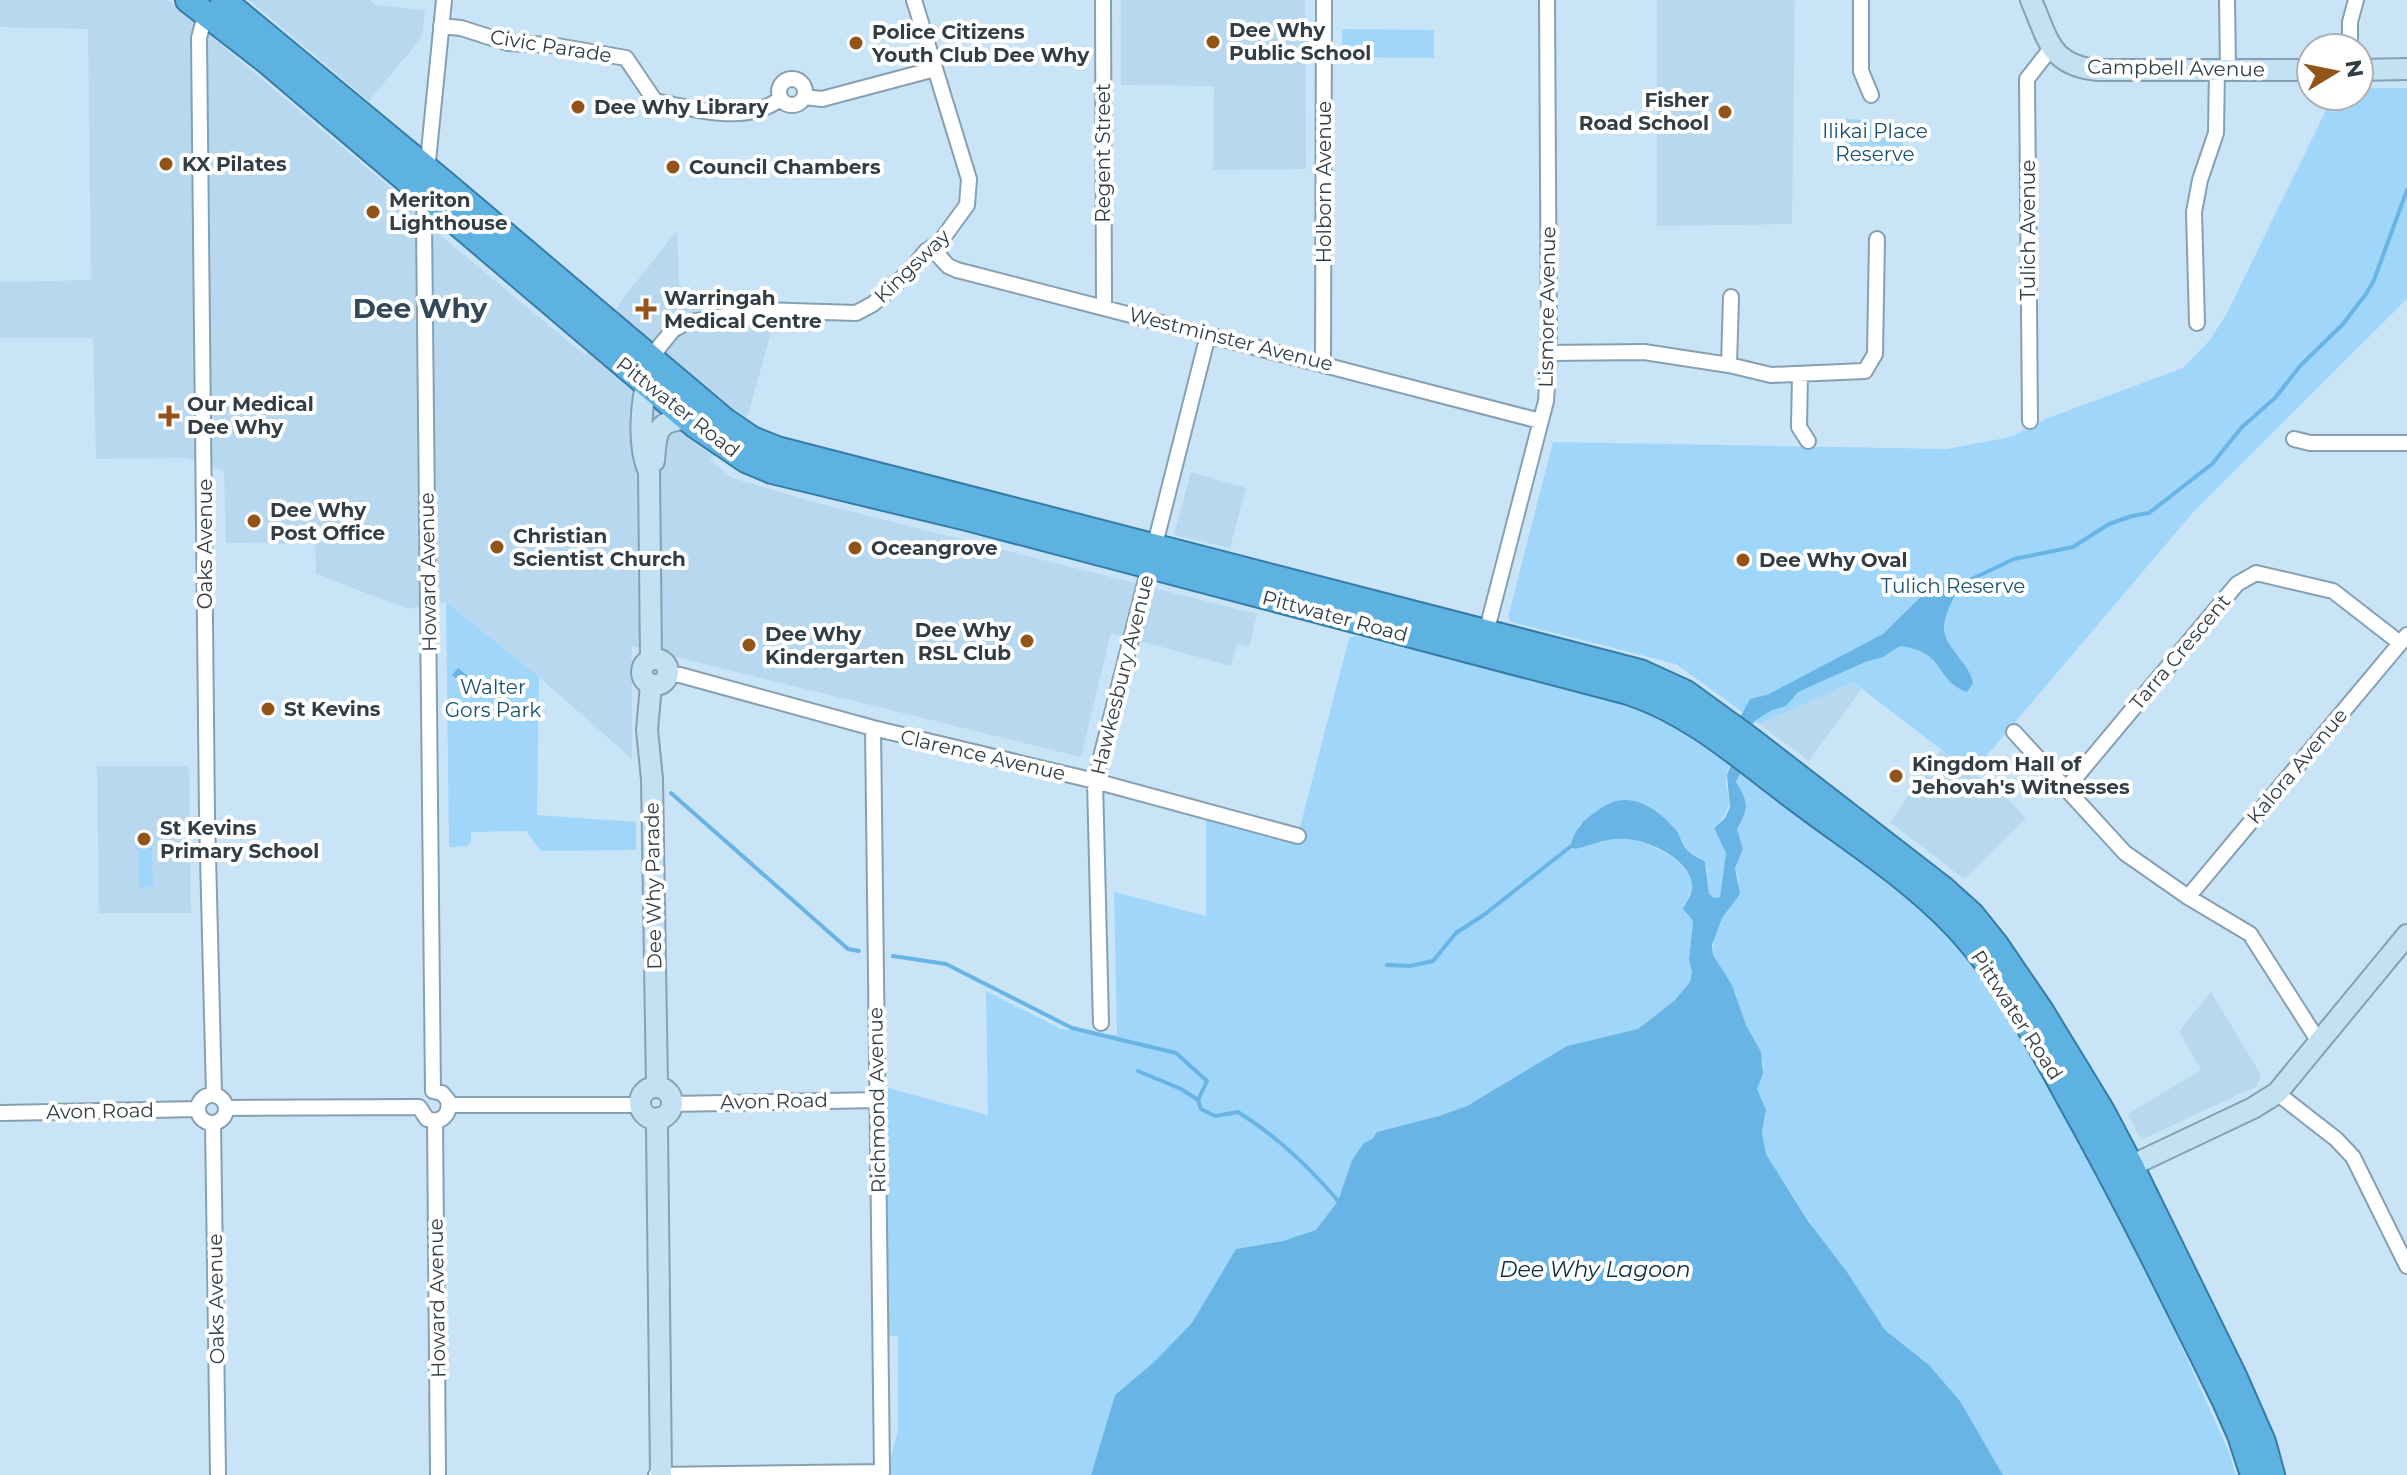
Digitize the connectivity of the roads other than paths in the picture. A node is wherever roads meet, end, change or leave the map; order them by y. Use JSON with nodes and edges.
{"nodes":[{"id":1,"x":444,"y":0,"type":"edge"},
{"id":2,"x":914,"y":0,"type":"edge"},
{"id":3,"x":1103,"y":0,"type":"edge"},
{"id":4,"x":1324,"y":0,"type":"edge"},
{"id":5,"x":1547,"y":0,"type":"edge"},
{"id":6,"x":1861,"y":0,"type":"edge"},
{"id":7,"x":2031,"y":0,"type":"edge"},
{"id":8,"x":2227,"y":0,"type":"edge"},
{"id":9,"x":2356,"y":0,"type":"edge"},
{"id":10,"x":209,"y":4,"type":"edge"},
{"id":11,"x":441,"y":26,"type":"junction"},
{"id":12,"x":2350,"y":32,"type":"edge"},
{"id":13,"x":2052,"y":47,"type":"junction"},
{"id":14,"x":935,"y":69,"type":"junction"},
{"id":15,"x":2222,"y":69,"type":"junction"},
{"id":16,"x":2407,"y":69,"type":"edge"},
{"id":17,"x":2295,"y":70,"type":"edge"},
{"id":18,"x":2375,"y":70,"type":"edge"},
{"id":19,"x":1871,"y":95,"type":"dead end"},
{"id":20,"x":804,"y":97,"type":"junction"},
{"id":21,"x":780,"y":99,"type":"junction"},
{"id":22,"x":427,"y":169,"type":"junction"},
{"id":23,"x":425,"y":197,"type":"junction"},
{"id":24,"x":1877,"y":239,"type":"dead end"},
{"id":25,"x":940,"y":242,"type":"junction"},
{"id":26,"x":1731,"y":297,"type":"dead end"},
{"id":27,"x":1104,"y":306,"type":"junction"},
{"id":28,"x":2197,"y":323,"type":"dead end"},
{"id":29,"x":1208,"y":335,"type":"junction"},
{"id":30,"x":1549,"y":353,"type":"junction"},
{"id":31,"x":653,"y":361,"type":"junction"},
{"id":32,"x":1323,"y":363,"type":"junction"},
{"id":33,"x":1729,"y":365,"type":"junction"},
{"id":34,"x":1800,"y":374,"type":"junction"},
{"id":35,"x":646,"y":385,"type":"junction"},
{"id":36,"x":687,"y":419,"type":"junction"},
{"id":37,"x":1540,"y":421,"type":"junction"},
{"id":38,"x":2030,"y":421,"type":"dead end"},
{"id":39,"x":2294,"y":439,"type":"dead end"},
{"id":40,"x":1808,"y":441,"type":"dead end"},
{"id":41,"x":2407,"y":443,"type":"edge"},
{"id":42,"x":649,"y":472,"type":"junction"},
{"id":43,"x":1151,"y":557,"type":"junction"},
{"id":44,"x":2404,"y":639,"type":"edge"},
{"id":45,"x":1484,"y":643,"type":"junction"},
{"id":46,"x":659,"y":680,"type":"junction"},
{"id":47,"x":873,"y":728,"type":"junction"},
{"id":48,"x":2014,"y":732,"type":"dead end"},
{"id":49,"x":1095,"y":781,"type":"junction"},
{"id":50,"x":2066,"y":789,"type":"junction"},
{"id":51,"x":1298,"y":836,"type":"dead end"},
{"id":52,"x":2188,"y":897,"type":"junction"},
{"id":53,"x":2407,"y":935,"type":"edge"},
{"id":54,"x":1101,"y":1023,"type":"dead end"},
{"id":55,"x":2319,"y":1042,"type":"junction"},
{"id":56,"x":657,"y":1087,"type":"junction"},
{"id":57,"x":433,"y":1091,"type":"junction"},
{"id":58,"x":2277,"y":1093,"type":"junction"},
{"id":59,"x":214,"y":1094,"type":"junction"},
{"id":60,"x":878,"y":1100,"type":"junction"},
{"id":61,"x":449,"y":1105,"type":"junction"},
{"id":62,"x":640,"y":1105,"type":"junction"},
{"id":63,"x":419,"y":1107,"type":"junction"},
{"id":64,"x":226,"y":1108,"type":"junction"},
{"id":65,"x":198,"y":1109,"type":"junction"},
{"id":66,"x":665,"y":1111,"type":"junction"},
{"id":67,"x":1,"y":1113,"type":"edge"},
{"id":68,"x":435,"y":1121,"type":"junction"},
{"id":69,"x":213,"y":1123,"type":"junction"},
{"id":70,"x":2122,"y":1170,"type":"junction"},
{"id":71,"x":2405,"y":1258,"type":"edge"},
{"id":72,"x":218,"y":1475,"type":"edge"},
{"id":73,"x":438,"y":1475,"type":"edge"},
{"id":74,"x":659,"y":1475,"type":"edge"},
{"id":75,"x":2253,"y":1475,"type":"edge"},
{"id":76,"x":2272,"y":1475,"type":"edge"}],
"edges":[{"from":1,"to":11,"type":"street","name":"Howard Avenue"},
{"from":2,"to":14,"type":"street","name":"Kingsway"},
{"from":3,"to":27,"type":"street","name":"Regent Street"},
{"from":4,"to":32,"type":"street","name":"Holborn Avenue"},
{"from":5,"to":30,"type":"street","name":"Lismore Avenue"},
{"from":6,"to":19,"type":"street"},
{"from":7,"to":13,"type":"main road"},
{"from":8,"to":15,"type":"street"},
{"from":9,"to":12,"type":"street"},
{"from":10,"to":22,"type":"highway","name":"Pittwater Road"},
{"from":10,"to":23,"type":"highway","name":"Pittwater Road"},
{"from":10,"to":59,"type":"street","name":"Oaks Avenue"},
{"from":11,"to":21,"type":"street","name":"Civic Parade"},
{"from":11,"to":22,"type":"street","name":"Howard Avenue"},
{"from":13,"to":15,"type":"main road","name":"Campbell Avenue"},
{"from":13,"to":38,"type":"street","name":"Tulich Avenue"},
{"from":14,"to":20,"type":"street"},
{"from":14,"to":25,"type":"street","name":"Kingsway"},
{"from":15,"to":17,"type":"main road","name":"Campbell Avenue"},
{"from":15,"to":28,"type":"street"},
{"from":16,"to":18,"type":"main road"},
{"from":20,"to":21,"type":"street"},
{"from":20,"to":21,"type":"street"},
{"from":22,"to":23,"type":"street","name":"Howard Avenue"},
{"from":22,"to":31,"type":"highway","name":"Pittwater Road"},
{"from":23,"to":35,"type":"highway","name":"Pittwater Road"},
{"from":23,"to":57,"type":"street","name":"Howard Avenue"},
{"from":24,"to":34,"type":"street"},
{"from":25,"to":27,"type":"street","name":"Westminster Avenue"},
{"from":25,"to":31,"type":"street","name":"Kingsway"},
{"from":26,"to":33,"type":"street"},
{"from":27,"to":29,"type":"street","name":"Westminster Avenue"},
{"from":29,"to":32,"type":"street","name":"Westminster Avenue"},
{"from":29,"to":43,"type":"street","name":"Hawkesbury Avenue"},
{"from":30,"to":33,"type":"street"},
{"from":30,"to":37,"type":"street","name":"Lismore Avenue"},
{"from":31,"to":35,"type":"main road"},
{"from":31,"to":43,"type":"highway","name":"Pittwater Road"},
{"from":32,"to":37,"type":"street","name":"Westminster Avenue"},
{"from":33,"to":34,"type":"street"},
{"from":34,"to":40,"type":"street"},
{"from":35,"to":36,"type":"highway","name":"Pittwater Road"},
{"from":35,"to":42,"type":"main road"},
{"from":36,"to":42,"type":"main road"},
{"from":36,"to":43,"type":"highway","name":"Pittwater Road"},
{"from":37,"to":45,"type":"street","name":"Lismore Avenue"},
{"from":39,"to":41,"type":"street"},
{"from":42,"to":46,"type":"main road","name":"Dee Why Parade"},
{"from":43,"to":45,"type":"highway","name":"Pittwater Road"},
{"from":43,"to":49,"type":"street","name":"Hawkesbury Avenue"},
{"from":44,"to":50,"type":"street","name":"Tarra Crescent"},
{"from":44,"to":52,"type":"street","name":"Kalora Avenue"},
{"from":45,"to":70,"type":"highway","name":"Pittwater Road"},
{"from":46,"to":47,"type":"street","name":"Clarence Avenue"},
{"from":46,"to":56,"type":"main road","name":"Dee Why Parade"},
{"from":47,"to":49,"type":"street","name":"Clarence Avenue"},
{"from":47,"to":60,"type":"street","name":"Richmond Avenue"},
{"from":48,"to":50,"type":"street"},
{"from":49,"to":51,"type":"street","name":"Clarence Avenue"},
{"from":49,"to":54,"type":"street","name":"Hawkesbury Avenue"},
{"from":50,"to":52,"type":"street"},
{"from":52,"to":55,"type":"street"},
{"from":53,"to":55,"type":"main road"},
{"from":55,"to":58,"type":"main road"},
{"from":56,"to":62,"type":"main road"},
{"from":56,"to":66,"type":"main road"},
{"from":57,"to":61,"type":"street"},
{"from":57,"to":63,"type":"street"},
{"from":58,"to":70,"type":"main road"},
{"from":58,"to":71,"type":"street"},
{"from":59,"to":64,"type":"street"},
{"from":59,"to":65,"type":"street"},
{"from":60,"to":66,"type":"street","name":"Avon Road"},
{"from":60,"to":74,"type":"street","name":"Richmond Avenue"},
{"from":61,"to":62,"type":"street"},
{"from":61,"to":68,"type":"street"},
{"from":62,"to":66,"type":"main road"},
{"from":63,"to":64,"type":"street"},
{"from":63,"to":68,"type":"street"},
{"from":64,"to":69,"type":"street"},
{"from":65,"to":67,"type":"street","name":"Avon Road"},
{"from":65,"to":69,"type":"street"},
{"from":66,"to":74,"type":"main road"},
{"from":68,"to":73,"type":"street","name":"Howard Avenue"},
{"from":69,"to":72,"type":"street","name":"Oaks Avenue"},
{"from":70,"to":75,"type":"highway","name":"Pittwater Road"},
{"from":70,"to":76,"type":"highway","name":"Pittwater Road"}]}
